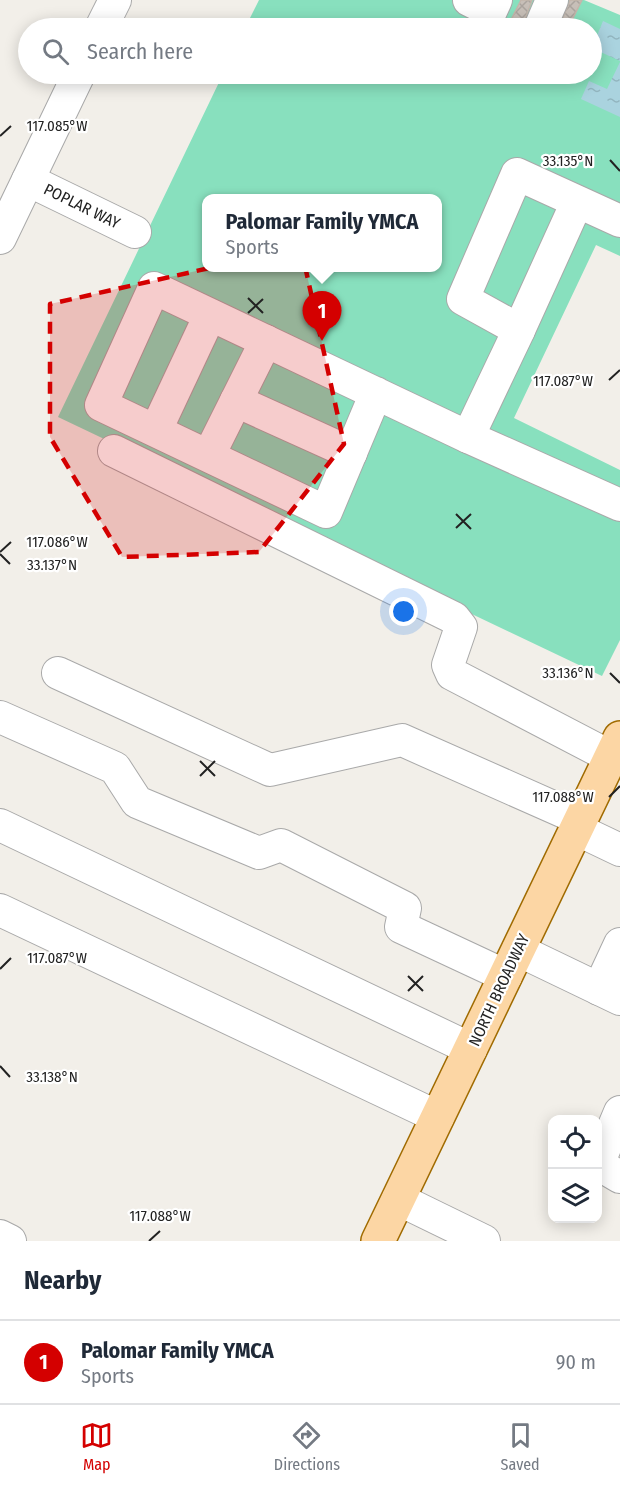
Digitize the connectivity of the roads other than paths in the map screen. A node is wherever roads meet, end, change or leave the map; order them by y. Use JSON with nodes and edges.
{"nodes":[{"id":1,"x":115,"y":0,"type":"edge"},
{"id":2,"x":469,"y":0,"type":"edge"},
{"id":3,"x":496,"y":0,"type":"edge"},
{"id":4,"x":552,"y":0,"type":"edge"},
{"id":5,"x":106,"y":18,"type":"edge"},
{"id":6,"x":544,"y":18,"type":"edge"},
{"id":7,"x":75,"y":84,"type":"edge"},
{"id":8,"x":28,"y":180,"type":"junction"},
{"id":9,"x":577,"y":202,"type":"junction"},
{"id":10,"x":620,"y":221,"type":"edge"},
{"id":11,"x":135,"y":232,"type":"dead end"},
{"id":12,"x":0,"y":238,"type":"edge"},
{"id":13,"x":210,"y":315,"type":"junction"},
{"id":14,"x":519,"y":330,"type":"junction"},
{"id":15,"x":266,"y":341,"type":"junction"},
{"id":16,"x":376,"y":393,"type":"junction"},
{"id":17,"x":236,"y":401,"type":"junction"},
{"id":18,"x":156,"y":430,"type":"junction"},
{"id":19,"x":468,"y":437,"type":"junction"},
{"id":20,"x":114,"y":451,"type":"dead end"},
{"id":21,"x":351,"y":453,"type":"junction"},
{"id":22,"x":209,"y":455,"type":"junction"},
{"id":23,"x":620,"y":506,"type":"edge"},
{"id":24,"x":58,"y":674,"type":"dead end"},
{"id":25,"x":0,"y":717,"type":"edge"},
{"id":26,"x":613,"y":766,"type":"edge"},
{"id":27,"x":578,"y":824,"type":"junction"},
{"id":28,"x":0,"y":825,"type":"edge"},
{"id":29,"x":620,"y":850,"type":"edge"},
{"id":30,"x":0,"y":910,"type":"edge"},
{"id":31,"x":620,"y":944,"type":"edge"},
{"id":32,"x":512,"y":963,"type":"junction"},
{"id":33,"x":610,"y":994,"type":"edge"},
{"id":34,"x":471,"y":1050,"type":"junction"},
{"id":35,"x":620,"y":1112,"type":"edge"},
{"id":36,"x":438,"y":1117,"type":"junction"},
{"id":37,"x":602,"y":1155,"type":"edge"},
{"id":38,"x":602,"y":1166,"type":"edge"},
{"id":39,"x":620,"y":1177,"type":"edge"},
{"id":40,"x":398,"y":1199,"type":"junction"},
{"id":41,"x":0,"y":1236,"type":"edge"},
{"id":42,"x":10,"y":1241,"type":"edge"},
{"id":43,"x":378,"y":1241,"type":"edge"},
{"id":44,"x":484,"y":1241,"type":"edge"}],
"edges":[{"from":1,"to":5,"type":"street"},
{"from":2,"to":3,"type":"street"},
{"from":4,"to":6,"type":"street"},
{"from":7,"to":8,"type":"street"},
{"from":8,"to":11,"type":"street","name":"POPLAR WAY"},
{"from":8,"to":12,"type":"street"},
{"from":9,"to":10,"type":"street"},
{"from":9,"to":14,"type":"street"},
{"from":9,"to":14,"type":"street"},
{"from":13,"to":15,"type":"street"},
{"from":13,"to":18,"type":"street"},
{"from":13,"to":18,"type":"street"},
{"from":14,"to":19,"type":"street"},
{"from":15,"to":16,"type":"street"},
{"from":15,"to":17,"type":"street"},
{"from":16,"to":19,"type":"street"},
{"from":16,"to":21,"type":"street"},
{"from":17,"to":21,"type":"street"},
{"from":17,"to":22,"type":"street"},
{"from":18,"to":22,"type":"street"},
{"from":19,"to":23,"type":"street"},
{"from":20,"to":26,"type":"street"},
{"from":21,"to":22,"type":"street"},
{"from":24,"to":27,"type":"street"},
{"from":25,"to":32,"type":"street"},
{"from":26,"to":27,"type":"main road","name":"NORTH BROADWAY"},
{"from":27,"to":29,"type":"street"},
{"from":27,"to":32,"type":"main road","name":"NORTH BROADWAY"},
{"from":28,"to":34,"type":"street"},
{"from":30,"to":36,"type":"street"},
{"from":31,"to":33,"type":"street"},
{"from":32,"to":33,"type":"street"},
{"from":32,"to":34,"type":"main road","name":"NORTH BROADWAY"},
{"from":34,"to":36,"type":"main road","name":"NORTH BROADWAY"},
{"from":35,"to":37,"type":"street"},
{"from":36,"to":40,"type":"main road","name":"NORTH BROADWAY"},
{"from":38,"to":39,"type":"street"},
{"from":40,"to":43,"type":"main road","name":"NORTH BROADWAY"},
{"from":40,"to":44,"type":"street"},
{"from":41,"to":42,"type":"street"}]}
